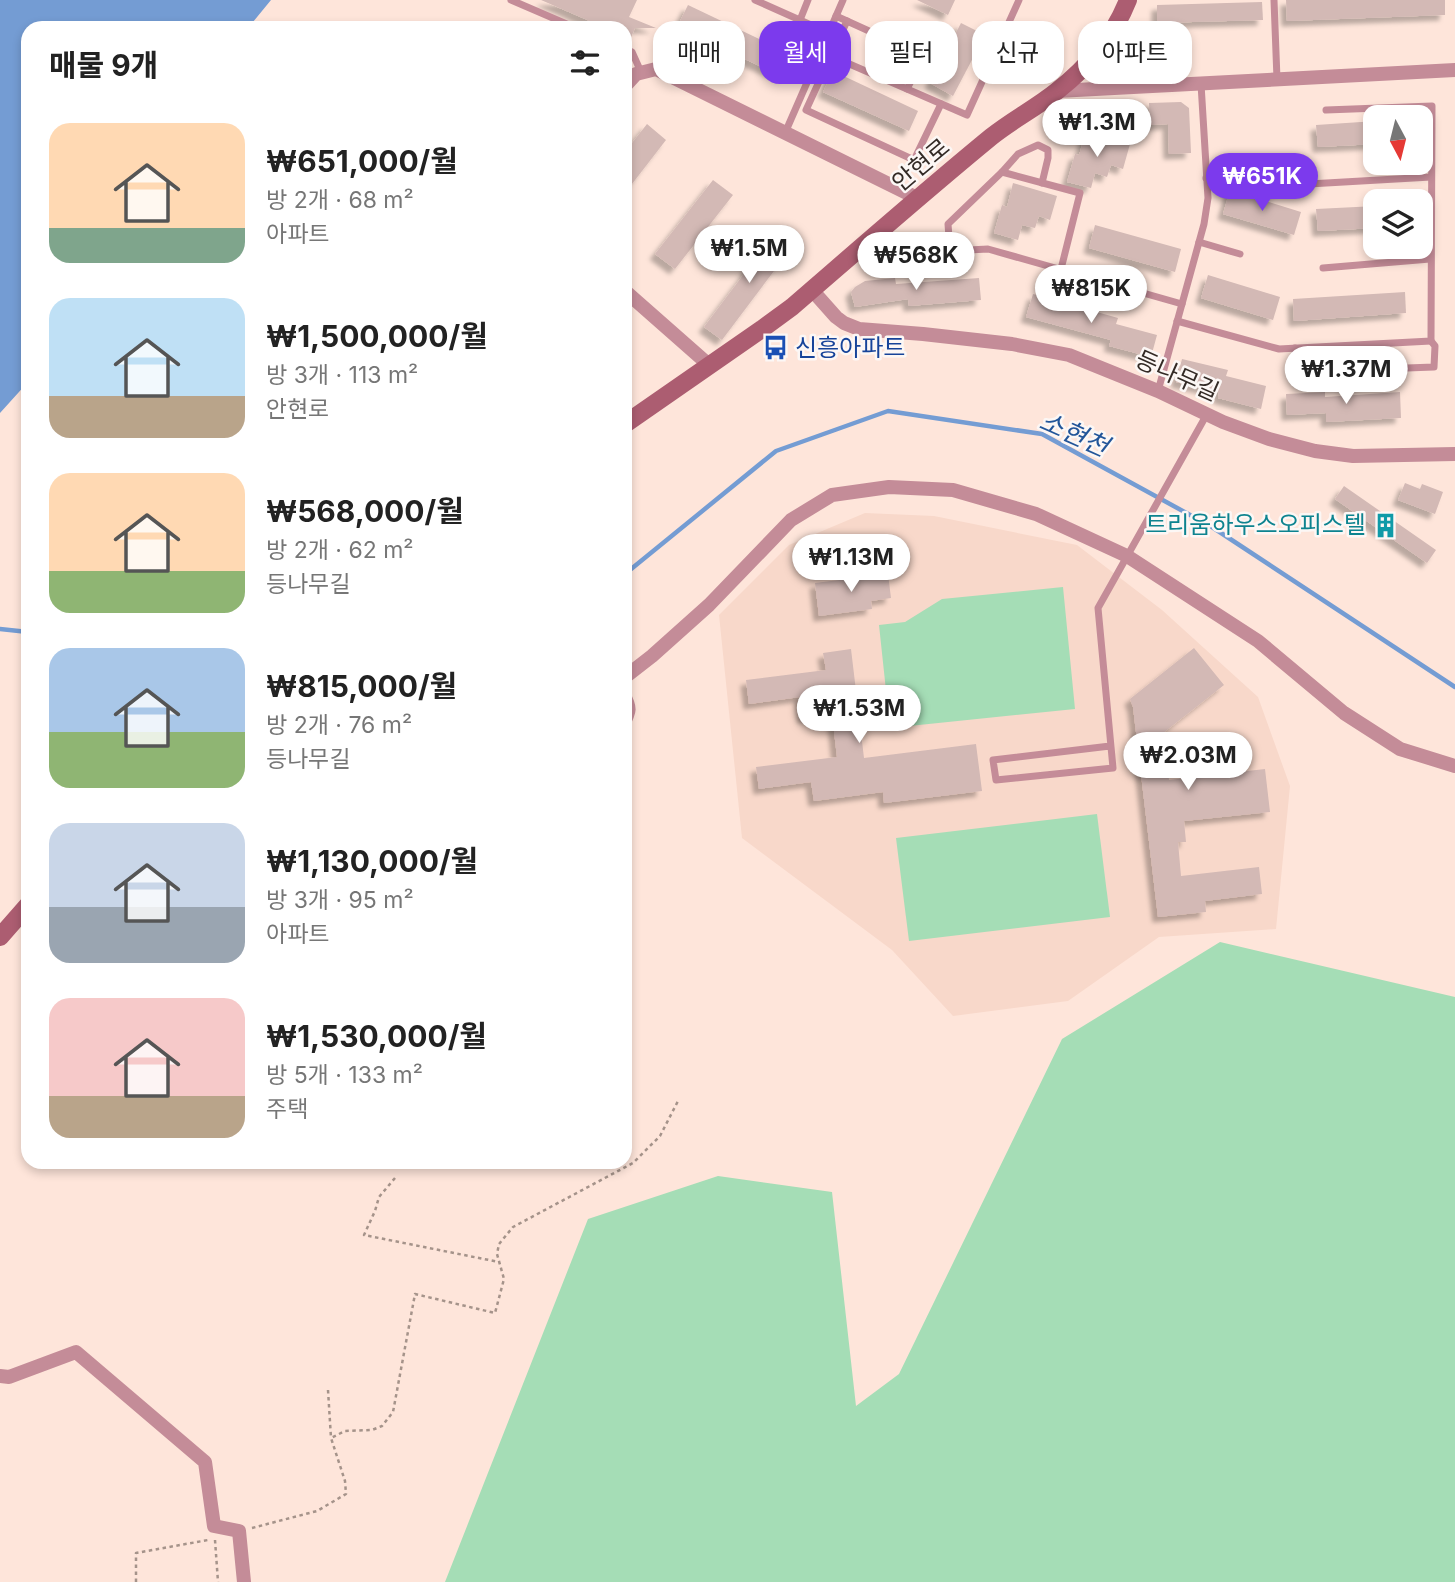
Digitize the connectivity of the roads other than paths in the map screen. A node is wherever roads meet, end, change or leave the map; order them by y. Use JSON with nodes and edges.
{"nodes":[{"id":1,"x":511,"y":0,"type":"edge"},
{"id":2,"x":755,"y":0,"type":"edge"},
{"id":3,"x":808,"y":0,"type":"edge"},
{"id":4,"x":843,"y":0,"type":"edge"},
{"id":5,"x":1019,"y":0,"type":"edge"},
{"id":6,"x":1128,"y":0,"type":"edge"},
{"id":7,"x":1273,"y":0,"type":"edge"},
{"id":8,"x":836,"y":16,"type":"junction"},
{"id":9,"x":800,"y":20,"type":"joint"},
{"id":10,"x":560,"y":21,"type":"edge"},
{"id":11,"x":834,"y":21,"type":"edge"},
{"id":12,"x":845,"y":21,"type":"edge"},
{"id":13,"x":851,"y":24,"type":"edge"},
{"id":14,"x":632,"y":52,"type":"edge"},
{"id":15,"x":851,"y":64,"type":"edge"},
{"id":16,"x":1455,"y":69,"type":"edge"},
{"id":17,"x":642,"y":73,"type":"junction"},
{"id":18,"x":632,"y":78,"type":"edge"},
{"id":19,"x":1277,"y":79,"type":"junction"},
{"id":20,"x":1201,"y":83,"type":"junction"},
{"id":21,"x":807,"y":84,"type":"edge"},
{"id":22,"x":818,"y":84,"type":"edge"},
{"id":23,"x":907,"y":89,"type":"junction"},
{"id":24,"x":1057,"y":91,"type":"junction"},
{"id":25,"x":941,"y":104,"type":"junction"},
{"id":26,"x":1325,"y":110,"type":"dead end"},
{"id":27,"x":785,"y":133,"type":"junction"},
{"id":28,"x":1002,"y":172,"type":"junction"},
{"id":29,"x":1431,"y":177,"type":"junction"},
{"id":30,"x":1206,"y":178,"type":"junction"},
{"id":31,"x":1042,"y":183,"type":"junction"},
{"id":32,"x":1431,"y":189,"type":"edge"},
{"id":33,"x":919,"y":199,"type":"junction"},
{"id":34,"x":1199,"y":242,"type":"junction"},
{"id":35,"x":950,"y":251,"type":"junction"},
{"id":36,"x":911,"y":253,"type":"dead end"},
{"id":37,"x":1240,"y":254,"type":"dead end"},
{"id":38,"x":1430,"y":259,"type":"joint"},
{"id":39,"x":1323,"y":268,"type":"dead end"},
{"id":40,"x":1060,"y":269,"type":"junction"},
{"id":41,"x":812,"y":290,"type":"junction"},
{"id":42,"x":632,"y":297,"type":"edge"},
{"id":43,"x":1182,"y":304,"type":"junction"},
{"id":44,"x":1177,"y":321,"type":"junction"},
{"id":45,"x":1431,"y":341,"type":"junction"},
{"id":46,"x":1295,"y":348,"type":"junction"},
{"id":47,"x":709,"y":365,"type":"junction"},
{"id":48,"x":1158,"y":391,"type":"junction"},
{"id":49,"x":1207,"y":414,"type":"junction"},
{"id":50,"x":632,"y":419,"type":"edge"},
{"id":51,"x":1455,"y":454,"type":"edge"},
{"id":52,"x":1127,"y":556,"type":"junction"},
{"id":53,"x":632,"y":672,"type":"edge"},
{"id":54,"x":1110,"y":746,"type":"junction"},
{"id":55,"x":1455,"y":766,"type":"edge"},
{"id":56,"x":21,"y":913,"type":"edge"},
{"id":57,"x":0,"y":937,"type":"edge"},
{"id":58,"x":0,"y":1376,"type":"edge"},
{"id":59,"x":244,"y":1582,"type":"edge"}],
"edges":[{"from":1,"to":10,"type":"lane"},
{"from":2,"to":9,"type":"lane"},
{"from":3,"to":9,"type":"lane"},
{"from":4,"to":8,"type":"lane"},
{"from":5,"to":25,"type":"lane"},
{"from":6,"to":24,"type":"street","name":"안현로"},
{"from":7,"to":19,"type":"lane"},
{"from":8,"to":11,"type":"lane"},
{"from":8,"to":12,"type":"lane"},
{"from":13,"to":23,"type":"lane"},
{"from":14,"to":17,"type":"lane"},
{"from":15,"to":23,"type":"lane"},
{"from":16,"to":19,"type":"street"},
{"from":17,"to":18,"type":"street"},
{"from":17,"to":27,"type":"street"},
{"from":19,"to":20,"type":"street"},
{"from":20,"to":24,"type":"street"},
{"from":20,"to":30,"type":"lane"},
{"from":21,"to":27,"type":"lane"},
{"from":22,"to":25,"type":"lane"},
{"from":23,"to":25,"type":"lane"},
{"from":24,"to":33,"type":"street","name":"안현로"},
{"from":26,"to":29,"type":"lane"},
{"from":27,"to":33,"type":"street"},
{"from":28,"to":31,"type":"lane"},
{"from":28,"to":31,"type":"lane"},
{"from":28,"to":35,"type":"lane"},
{"from":29,"to":30,"type":"lane"},
{"from":29,"to":32,"type":"lane"},
{"from":30,"to":34,"type":"lane"},
{"from":31,"to":40,"type":"lane"},
{"from":33,"to":41,"type":"street","name":"안현로"},
{"from":34,"to":37,"type":"lane"},
{"from":34,"to":43,"type":"lane"},
{"from":35,"to":36,"type":"lane"},
{"from":35,"to":40,"type":"lane"},
{"from":38,"to":39,"type":"lane"},
{"from":38,"to":45,"type":"lane"},
{"from":40,"to":43,"type":"lane"},
{"from":41,"to":47,"type":"street","name":"안현로"},
{"from":41,"to":48,"type":"street","name":"등나무길"},
{"from":42,"to":47,"type":"street"},
{"from":43,"to":44,"type":"lane"},
{"from":44,"to":46,"type":"lane"},
{"from":44,"to":48,"type":"lane"},
{"from":45,"to":46,"type":"lane"},
{"from":45,"to":46,"type":"lane"},
{"from":47,"to":50,"type":"street","name":"안현로"},
{"from":48,"to":49,"type":"street","name":"등나무길"},
{"from":49,"to":51,"type":"street","name":"등나무길"},
{"from":49,"to":52,"type":"lane"},
{"from":52,"to":53,"type":"street"},
{"from":52,"to":54,"type":"lane"},
{"from":52,"to":55,"type":"street"},
{"from":54,"to":54,"type":"lane"},
{"from":56,"to":57,"type":"street"},
{"from":58,"to":59,"type":"street"}]}
